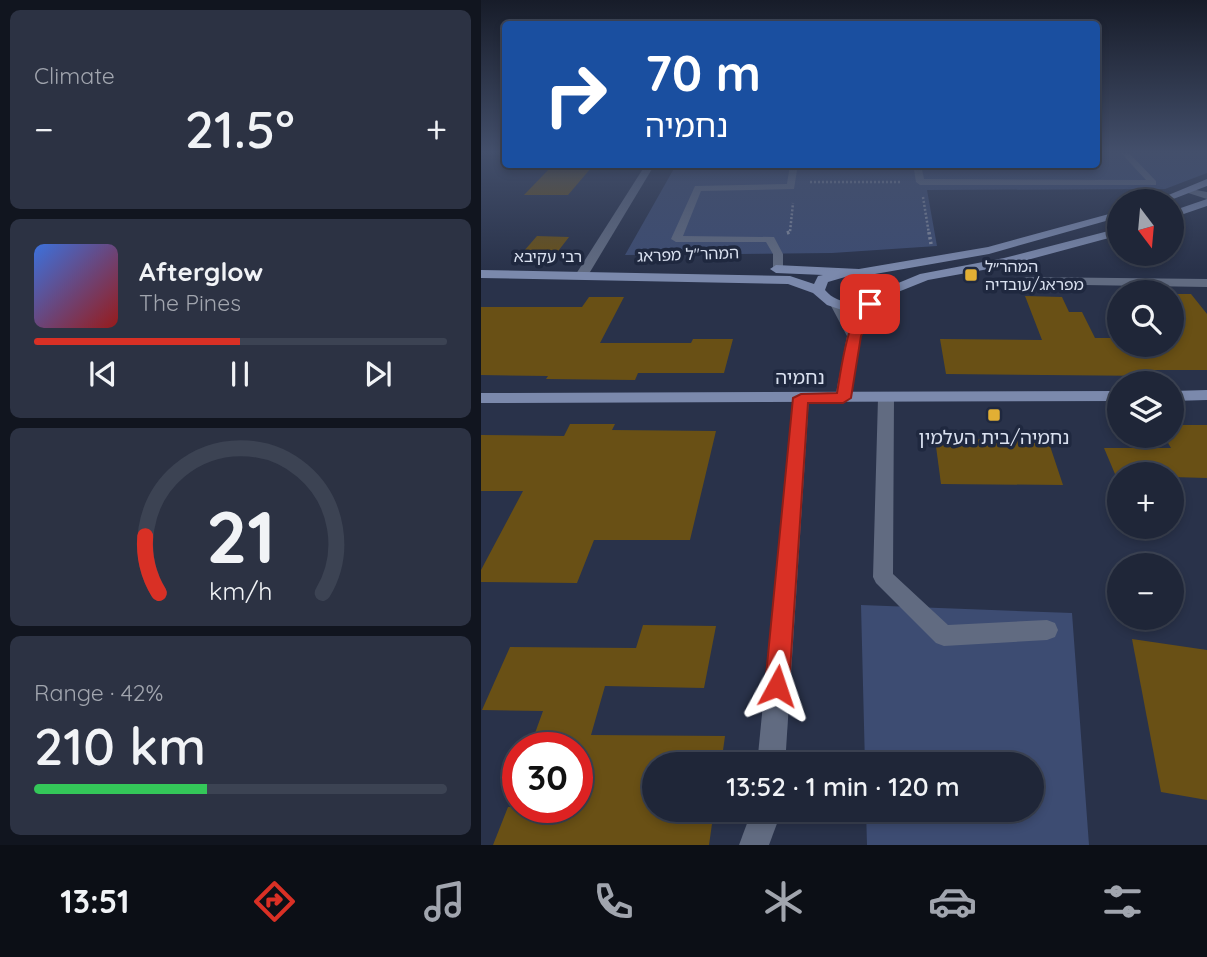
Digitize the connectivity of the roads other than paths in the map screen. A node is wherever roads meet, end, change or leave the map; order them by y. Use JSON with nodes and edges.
{"nodes":[{"id":1,"x":633,"y":192,"type":"edge"},
{"id":2,"x":696,"y":192,"type":"edge"},
{"id":3,"x":1207,"y":202,"type":"edge"},
{"id":4,"x":1185,"y":210,"type":"edge"},
{"id":5,"x":1107,"y":218,"type":"edge"},
{"id":6,"x":1107,"y":234,"type":"edge"},
{"id":7,"x":779,"y":269,"type":"junction"},
{"id":8,"x":841,"y":272,"type":"junction"},
{"id":9,"x":863,"y":272,"type":"junction"},
{"id":10,"x":481,"y":274,"type":"edge"},
{"id":11,"x":582,"y":274,"type":"junction"},
{"id":12,"x":615,"y":275,"type":"junction"},
{"id":13,"x":1028,"y":281,"type":"dead end"},
{"id":14,"x":1207,"y":283,"type":"edge"},
{"id":15,"x":818,"y":290,"type":"junction"},
{"id":16,"x":884,"y":293,"type":"junction"},
{"id":17,"x":837,"y":304,"type":"junction"},
{"id":18,"x":870,"y":304,"type":"junction"},
{"id":19,"x":854,"y":336,"type":"junction"},
{"id":20,"x":1207,"y":395,"type":"edge"},
{"id":21,"x":1107,"y":396,"type":"edge"},
{"id":22,"x":1184,"y":396,"type":"edge"},
{"id":23,"x":481,"y":398,"type":"edge"},
{"id":24,"x":801,"y":398,"type":"junction"},
{"id":25,"x":843,"y":398,"type":"junction"},
{"id":26,"x":886,"y":398,"type":"junction"},
{"id":27,"x":1047,"y":630,"type":"dead end"},
{"id":28,"x":772,"y":752,"type":"edge"},
{"id":29,"x":763,"y":822,"type":"edge"},
{"id":30,"x":754,"y":845,"type":"edge"}],
"edges":[{"from":1,"to":11,"type":"street"},
{"from":2,"to":7,"type":"lane"},
{"from":3,"to":4,"type":"street"},
{"from":5,"to":9,"type":"street"},
{"from":6,"to":16,"type":"street"},
{"from":7,"to":8,"type":"street","name":"המהר\"ל מפראג"},
{"from":7,"to":12,"type":"street","name":"המהר\"ל מפראג"},
{"from":8,"to":9,"type":"street","name":"המהר\"ל מפראג"},
{"from":8,"to":15,"type":"street"},
{"from":9,"to":16,"type":"street"},
{"from":10,"to":11,"type":"street","name":"רבי עקיבא"},
{"from":11,"to":12,"type":"street","name":"רבי עקיבא"},
{"from":12,"to":15,"type":"street","name":"המהר\"ל מפראג"},
{"from":13,"to":14,"type":"street"},
{"from":15,"to":17,"type":"street","name":"המהר\"ל מפראג"},
{"from":16,"to":18,"type":"street"},
{"from":17,"to":18,"type":"street"},
{"from":17,"to":19,"type":"street"},
{"from":18,"to":19,"type":"street"},
{"from":19,"to":25,"type":"street"},
{"from":20,"to":22,"type":"street"},
{"from":21,"to":26,"type":"street","name":"נחמיה"},
{"from":23,"to":24,"type":"street","name":"נחמיה"},
{"from":24,"to":25,"type":"street","name":"נחמיה"},
{"from":24,"to":28,"type":"street"},
{"from":25,"to":26,"type":"street","name":"נחמיה"},
{"from":26,"to":27,"type":"lane"},
{"from":29,"to":30,"type":"street"}]}
